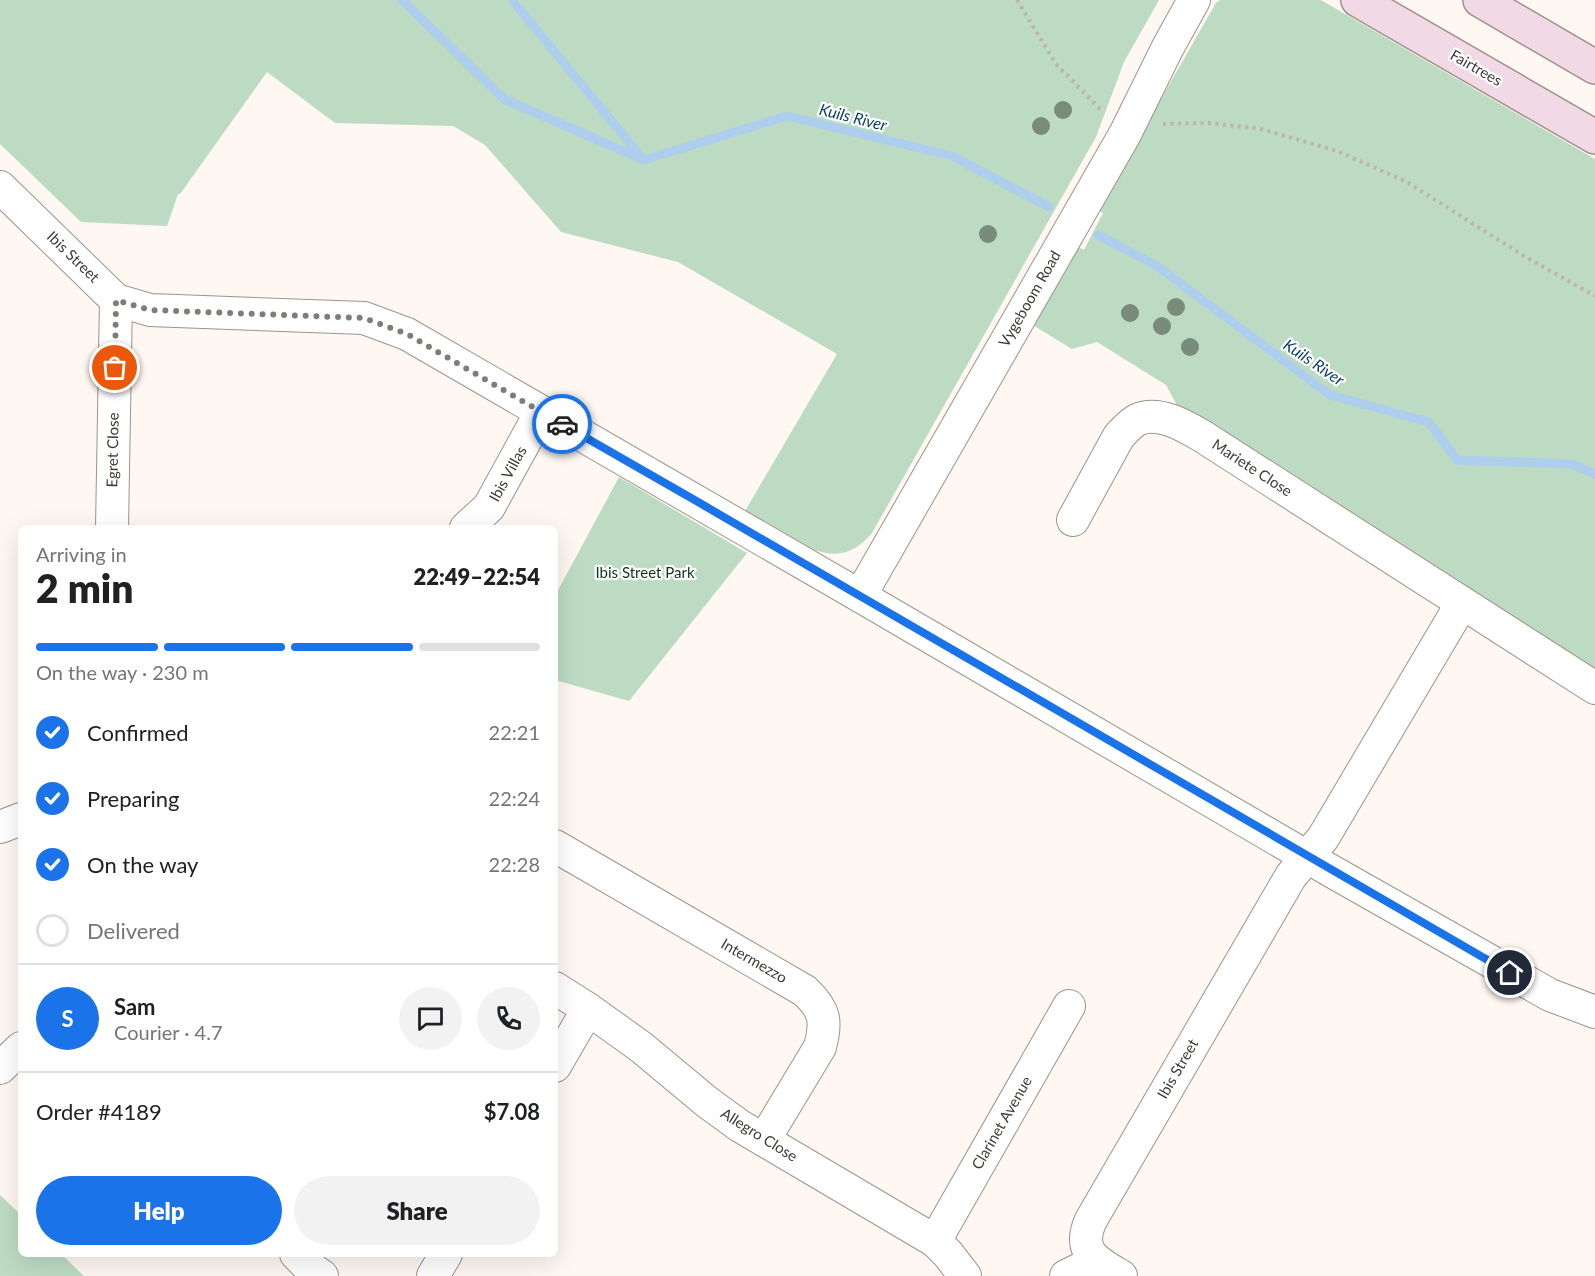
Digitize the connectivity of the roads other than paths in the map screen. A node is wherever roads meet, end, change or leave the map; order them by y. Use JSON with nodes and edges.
{"nodes":[{"id":1,"x":1194,"y":0,"type":"edge"},
{"id":2,"x":1358,"y":0,"type":"edge"},
{"id":3,"x":1480,"y":0,"type":"edge"},
{"id":4,"x":1595,"y":67,"type":"edge"},
{"id":5,"x":1595,"y":137,"type":"edge"},
{"id":6,"x":0,"y":187,"type":"edge"},
{"id":7,"x":116,"y":300,"type":"junction"},
{"id":8,"x":542,"y":412,"type":"junction"},
{"id":9,"x":1073,"y":520,"type":"dead end"},
{"id":10,"x":112,"y":525,"type":"edge"},
{"id":11,"x":470,"y":525,"type":"edge"},
{"id":12,"x":860,"y":596,"type":"junction"},
{"id":13,"x":1462,"y":603,"type":"junction"},
{"id":14,"x":1595,"y":688,"type":"edge"},
{"id":15,"x":18,"y":820,"type":"edge"},
{"id":16,"x":0,"y":827,"type":"edge"},
{"id":17,"x":558,"y":848,"type":"edge"},
{"id":18,"x":1308,"y":857,"type":"junction"},
{"id":19,"x":558,"y":990,"type":"edge"},
{"id":20,"x":1069,"y":1006,"type":"dead end"},
{"id":21,"x":588,"y":1009,"type":"junction"},
{"id":22,"x":1595,"y":1012,"type":"edge"},
{"id":23,"x":18,"y":1051,"type":"edge"},
{"id":24,"x":558,"y":1061,"type":"edge"},
{"id":25,"x":0,"y":1068,"type":"edge"},
{"id":26,"x":764,"y":1140,"type":"junction"},
{"id":27,"x":935,"y":1241,"type":"junction"},
{"id":28,"x":299,"y":1257,"type":"edge"},
{"id":29,"x":444,"y":1257,"type":"edge"},
{"id":30,"x":1109,"y":1269,"type":"edge"},
{"id":31,"x":322,"y":1276,"type":"edge"},
{"id":32,"x":433,"y":1276,"type":"edge"},
{"id":33,"x":965,"y":1276,"type":"edge"},
{"id":34,"x":1066,"y":1276,"type":"edge"}],
"edges":[{"from":1,"to":12,"type":"street","name":"Vygeboom Road"},
{"from":2,"to":5,"type":"main road","name":"Fairtrees"},
{"from":3,"to":4,"type":"main road"},
{"from":6,"to":7,"type":"street","name":"Ibis Street"},
{"from":7,"to":8,"type":"street","name":"Ibis Street"},
{"from":7,"to":10,"type":"street","name":"Egret Close"},
{"from":8,"to":11,"type":"street","name":"Ibis Villas"},
{"from":8,"to":12,"type":"street","name":"Ibis Street"},
{"from":9,"to":13,"type":"street","name":"Mariete Close"},
{"from":12,"to":18,"type":"street","name":"Ibis Street"},
{"from":13,"to":14,"type":"street","name":"Mariete Close"},
{"from":13,"to":18,"type":"street"},
{"from":15,"to":16,"type":"street"},
{"from":17,"to":26,"type":"street","name":"Intermezzo"},
{"from":18,"to":22,"type":"street","name":"Ibis Street"},
{"from":18,"to":30,"type":"street","name":"Ibis Street"},
{"from":19,"to":21,"type":"street","name":"Allegro Close"},
{"from":20,"to":27,"type":"street","name":"Clarinet Avenue"},
{"from":21,"to":24,"type":"street"},
{"from":21,"to":26,"type":"street","name":"Allegro Close"},
{"from":23,"to":25,"type":"street"},
{"from":26,"to":27,"type":"street","name":"Allegro Close"},
{"from":27,"to":33,"type":"street","name":"Allegro Close"},
{"from":28,"to":31,"type":"street"},
{"from":29,"to":32,"type":"street"},
{"from":30,"to":34,"type":"street"}]}
